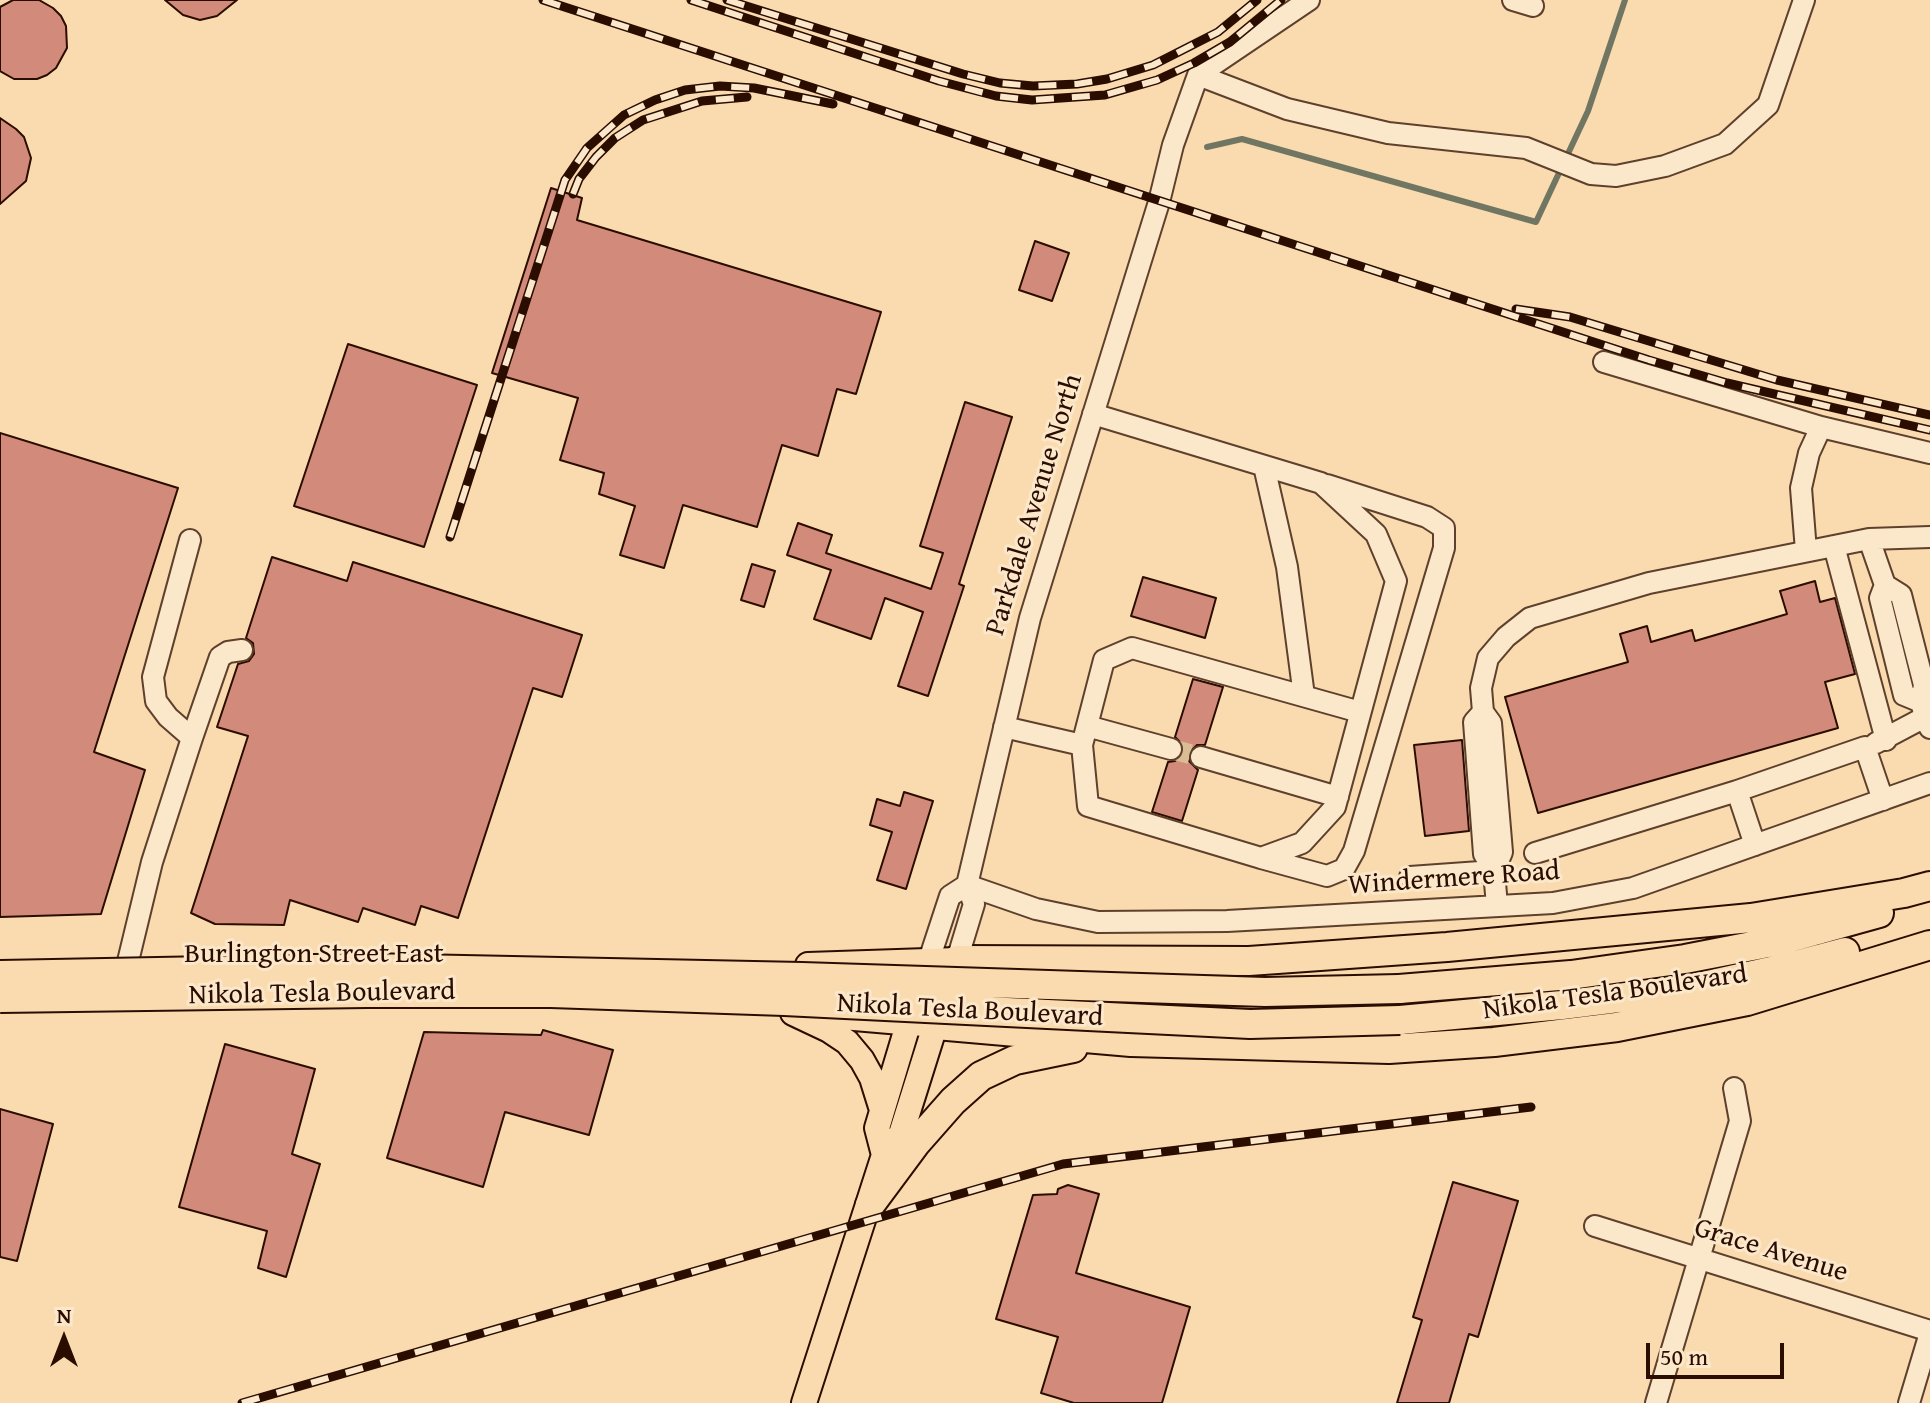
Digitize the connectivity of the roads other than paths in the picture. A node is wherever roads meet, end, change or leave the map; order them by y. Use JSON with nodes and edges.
{"nodes":[{"id":1,"x":1309,"y":0,"type":"edge"},
{"id":2,"x":1513,"y":0,"type":"edge"},
{"id":3,"x":1804,"y":0,"type":"edge"},
{"id":4,"x":1533,"y":6,"type":"dead end"},
{"id":5,"x":1198,"y":75,"type":"junction"},
{"id":6,"x":1604,"y":362,"type":"dead end"},
{"id":7,"x":1093,"y":414,"type":"junction"},
{"id":8,"x":1821,"y":427,"type":"junction"},
{"id":9,"x":1930,"y":453,"type":"edge"},
{"id":10,"x":1264,"y":466,"type":"junction"},
{"id":11,"x":1321,"y":483,"type":"junction"},
{"id":12,"x":1930,"y":537,"type":"edge"},
{"id":13,"x":1869,"y":539,"type":"junction"},
{"id":14,"x":190,"y":540,"type":"dead end"},
{"id":15,"x":1834,"y":546,"type":"junction"},
{"id":16,"x":1806,"y":551,"type":"junction"},
{"id":17,"x":242,"y":650,"type":"dead end"},
{"id":18,"x":1304,"y":696,"type":"junction"},
{"id":19,"x":1360,"y":712,"type":"junction"},
{"id":20,"x":1927,"y":716,"type":"edge"},
{"id":21,"x":1004,"y":727,"type":"junction"},
{"id":22,"x":1085,"y":735,"type":"junction"},
{"id":23,"x":192,"y":738,"type":"junction"},
{"id":24,"x":1886,"y":740,"type":"junction"},
{"id":25,"x":1865,"y":747,"type":"junction"},
{"id":26,"x":1171,"y":749,"type":"tunnel mouth"},
{"id":27,"x":1201,"y":757,"type":"tunnel mouth"},
{"id":28,"x":1930,"y":783,"type":"edge"},
{"id":29,"x":1737,"y":791,"type":"junction"},
{"id":30,"x":1338,"y":797,"type":"junction"},
{"id":31,"x":1883,"y":800,"type":"junction"},
{"id":32,"x":1755,"y":845,"type":"junction"},
{"id":33,"x":1535,"y":853,"type":"dead end"},
{"id":34,"x":1261,"y":858,"type":"junction"},
{"id":35,"x":1494,"y":871,"type":"junction"},
{"id":36,"x":1410,"y":877,"type":"dead end"},
{"id":37,"x":967,"y":885,"type":"junction"},
{"id":38,"x":1930,"y":886,"type":"edge"},
{"id":39,"x":1930,"y":899,"type":"edge"},
{"id":40,"x":1497,"y":906,"type":"junction"},
{"id":41,"x":1930,"y":928,"type":"edge"},
{"id":42,"x":1930,"y":945,"type":"edge"},
{"id":43,"x":943,"y":960,"type":"junction"},
{"id":44,"x":1095,"y":963,"type":"junction"},
{"id":45,"x":0,"y":975,"type":"edge"},
{"id":46,"x":122,"y":986,"type":"junction"},
{"id":47,"x":628,"y":986,"type":"junction"},
{"id":48,"x":0,"y":988,"type":"edge"},
{"id":49,"x":932,"y":992,"type":"junction"},
{"id":50,"x":0,"y":998,"type":"edge"},
{"id":51,"x":694,"y":1004,"type":"junction"},
{"id":52,"x":793,"y":1013,"type":"junction"},
{"id":53,"x":922,"y":1023,"type":"junction"},
{"id":54,"x":1131,"y":1042,"type":"junction"},
{"id":55,"x":1734,"y":1088,"type":"dead end"},
{"id":56,"x":882,"y":1110,"type":"junction"},
{"id":57,"x":884,"y":1155,"type":"junction"},
{"id":58,"x":870,"y":1205,"type":"junction"},
{"id":59,"x":1595,"y":1226,"type":"dead end"},
{"id":60,"x":1699,"y":1258,"type":"junction"},
{"id":61,"x":1930,"y":1332,"type":"edge"},
{"id":62,"x":804,"y":1403,"type":"edge"},
{"id":63,"x":1656,"y":1403,"type":"edge"},
{"id":64,"x":1909,"y":1403,"type":"edge"}],
"edges":[{"from":1,"to":5,"type":"street"},
{"from":2,"to":4,"type":"street"},
{"from":3,"to":5,"type":"street"},
{"from":5,"to":7,"type":"street","name":"Parkdale Avenue North"},
{"from":6,"to":8,"type":"street"},
{"from":7,"to":10,"type":"street"},
{"from":7,"to":21,"type":"street","name":"Parkdale Avenue North"},
{"from":8,"to":9,"type":"street"},
{"from":8,"to":16,"type":"street"},
{"from":10,"to":11,"type":"street"},
{"from":10,"to":18,"type":"street"},
{"from":11,"to":19,"type":"street"},
{"from":11,"to":34,"type":"street"},
{"from":12,"to":13,"type":"street"},
{"from":13,"to":15,"type":"street"},
{"from":13,"to":20,"type":"street"},
{"from":14,"to":23,"type":"street"},
{"from":15,"to":16,"type":"street"},
{"from":15,"to":24,"type":"street"},
{"from":16,"to":35,"type":"street"},
{"from":17,"to":23,"type":"street"},
{"from":18,"to":19,"type":"street"},
{"from":18,"to":22,"type":"street"},
{"from":19,"to":30,"type":"street"},
{"from":20,"to":24,"type":"street"},
{"from":21,"to":22,"type":"street"},
{"from":21,"to":37,"type":"street","name":"Parkdale Avenue North"},
{"from":22,"to":26,"type":"street"},
{"from":22,"to":34,"type":"street"},
{"from":23,"to":46,"type":"street"},
{"from":24,"to":25,"type":"street"},
{"from":25,"to":29,"type":"street"},
{"from":25,"to":31,"type":"street"},
{"from":27,"to":30,"type":"street"},
{"from":28,"to":31,"type":"street","name":"Windermere Road"},
{"from":29,"to":32,"type":"street"},
{"from":29,"to":33,"type":"street"},
{"from":30,"to":34,"type":"street"},
{"from":31,"to":32,"type":"street","name":"Windermere Road"},
{"from":32,"to":40,"type":"street","name":"Windermere Road"},
{"from":35,"to":36,"type":"street"},
{"from":35,"to":40,"type":"street"},
{"from":37,"to":40,"type":"street","name":"Windermere Road"},
{"from":37,"to":43,"type":"street","name":"Parkdale Avenue North"},
{"from":37,"to":43,"type":"street","name":"Parkdale Avenue North"},
{"from":38,"to":44,"type":"highway"},
{"from":39,"to":45,"type":"highway","name":"Nikola Tesla Boulevard","bridge":true},
{"from":41,"to":50,"type":"highway","name":"Nikola Tesla Boulevard","bridge":true},
{"from":42,"to":54,"type":"highway"},
{"from":43,"to":44,"type":"highway"},
{"from":43,"to":47,"type":"main road","name":"Burlington Street East"},
{"from":43,"to":49,"type":"main road","name":"Parkdale Avenue North"},
{"from":44,"to":49,"type":"highway"},
{"from":46,"to":47,"type":"main road","name":"Burlington Street East"},
{"from":46,"to":48,"type":"main road","name":"Burlington Street East"},
{"from":47,"to":51,"type":"main road","name":"Burlington Street East"},
{"from":49,"to":51,"type":"main road"},
{"from":49,"to":53,"type":"highway"},
{"from":51,"to":52,"type":"main road","name":"Burlington Street East"},
{"from":52,"to":53,"type":"main road","name":"Burlington Street East"},
{"from":52,"to":56,"type":"main road"},
{"from":53,"to":54,"type":"highway"},
{"from":53,"to":56,"type":"main road"},
{"from":53,"to":57,"type":"main road"},
{"from":54,"to":58,"type":"highway"},
{"from":55,"to":60,"type":"street"},
{"from":56,"to":57,"type":"main road"},
{"from":57,"to":58,"type":"main road"},
{"from":58,"to":62,"type":"main road"},
{"from":59,"to":60,"type":"street","name":"Grace Avenue"},
{"from":60,"to":61,"type":"street","name":"Grace Avenue"},
{"from":60,"to":63,"type":"street"},
{"from":61,"to":64,"type":"street"}]}
